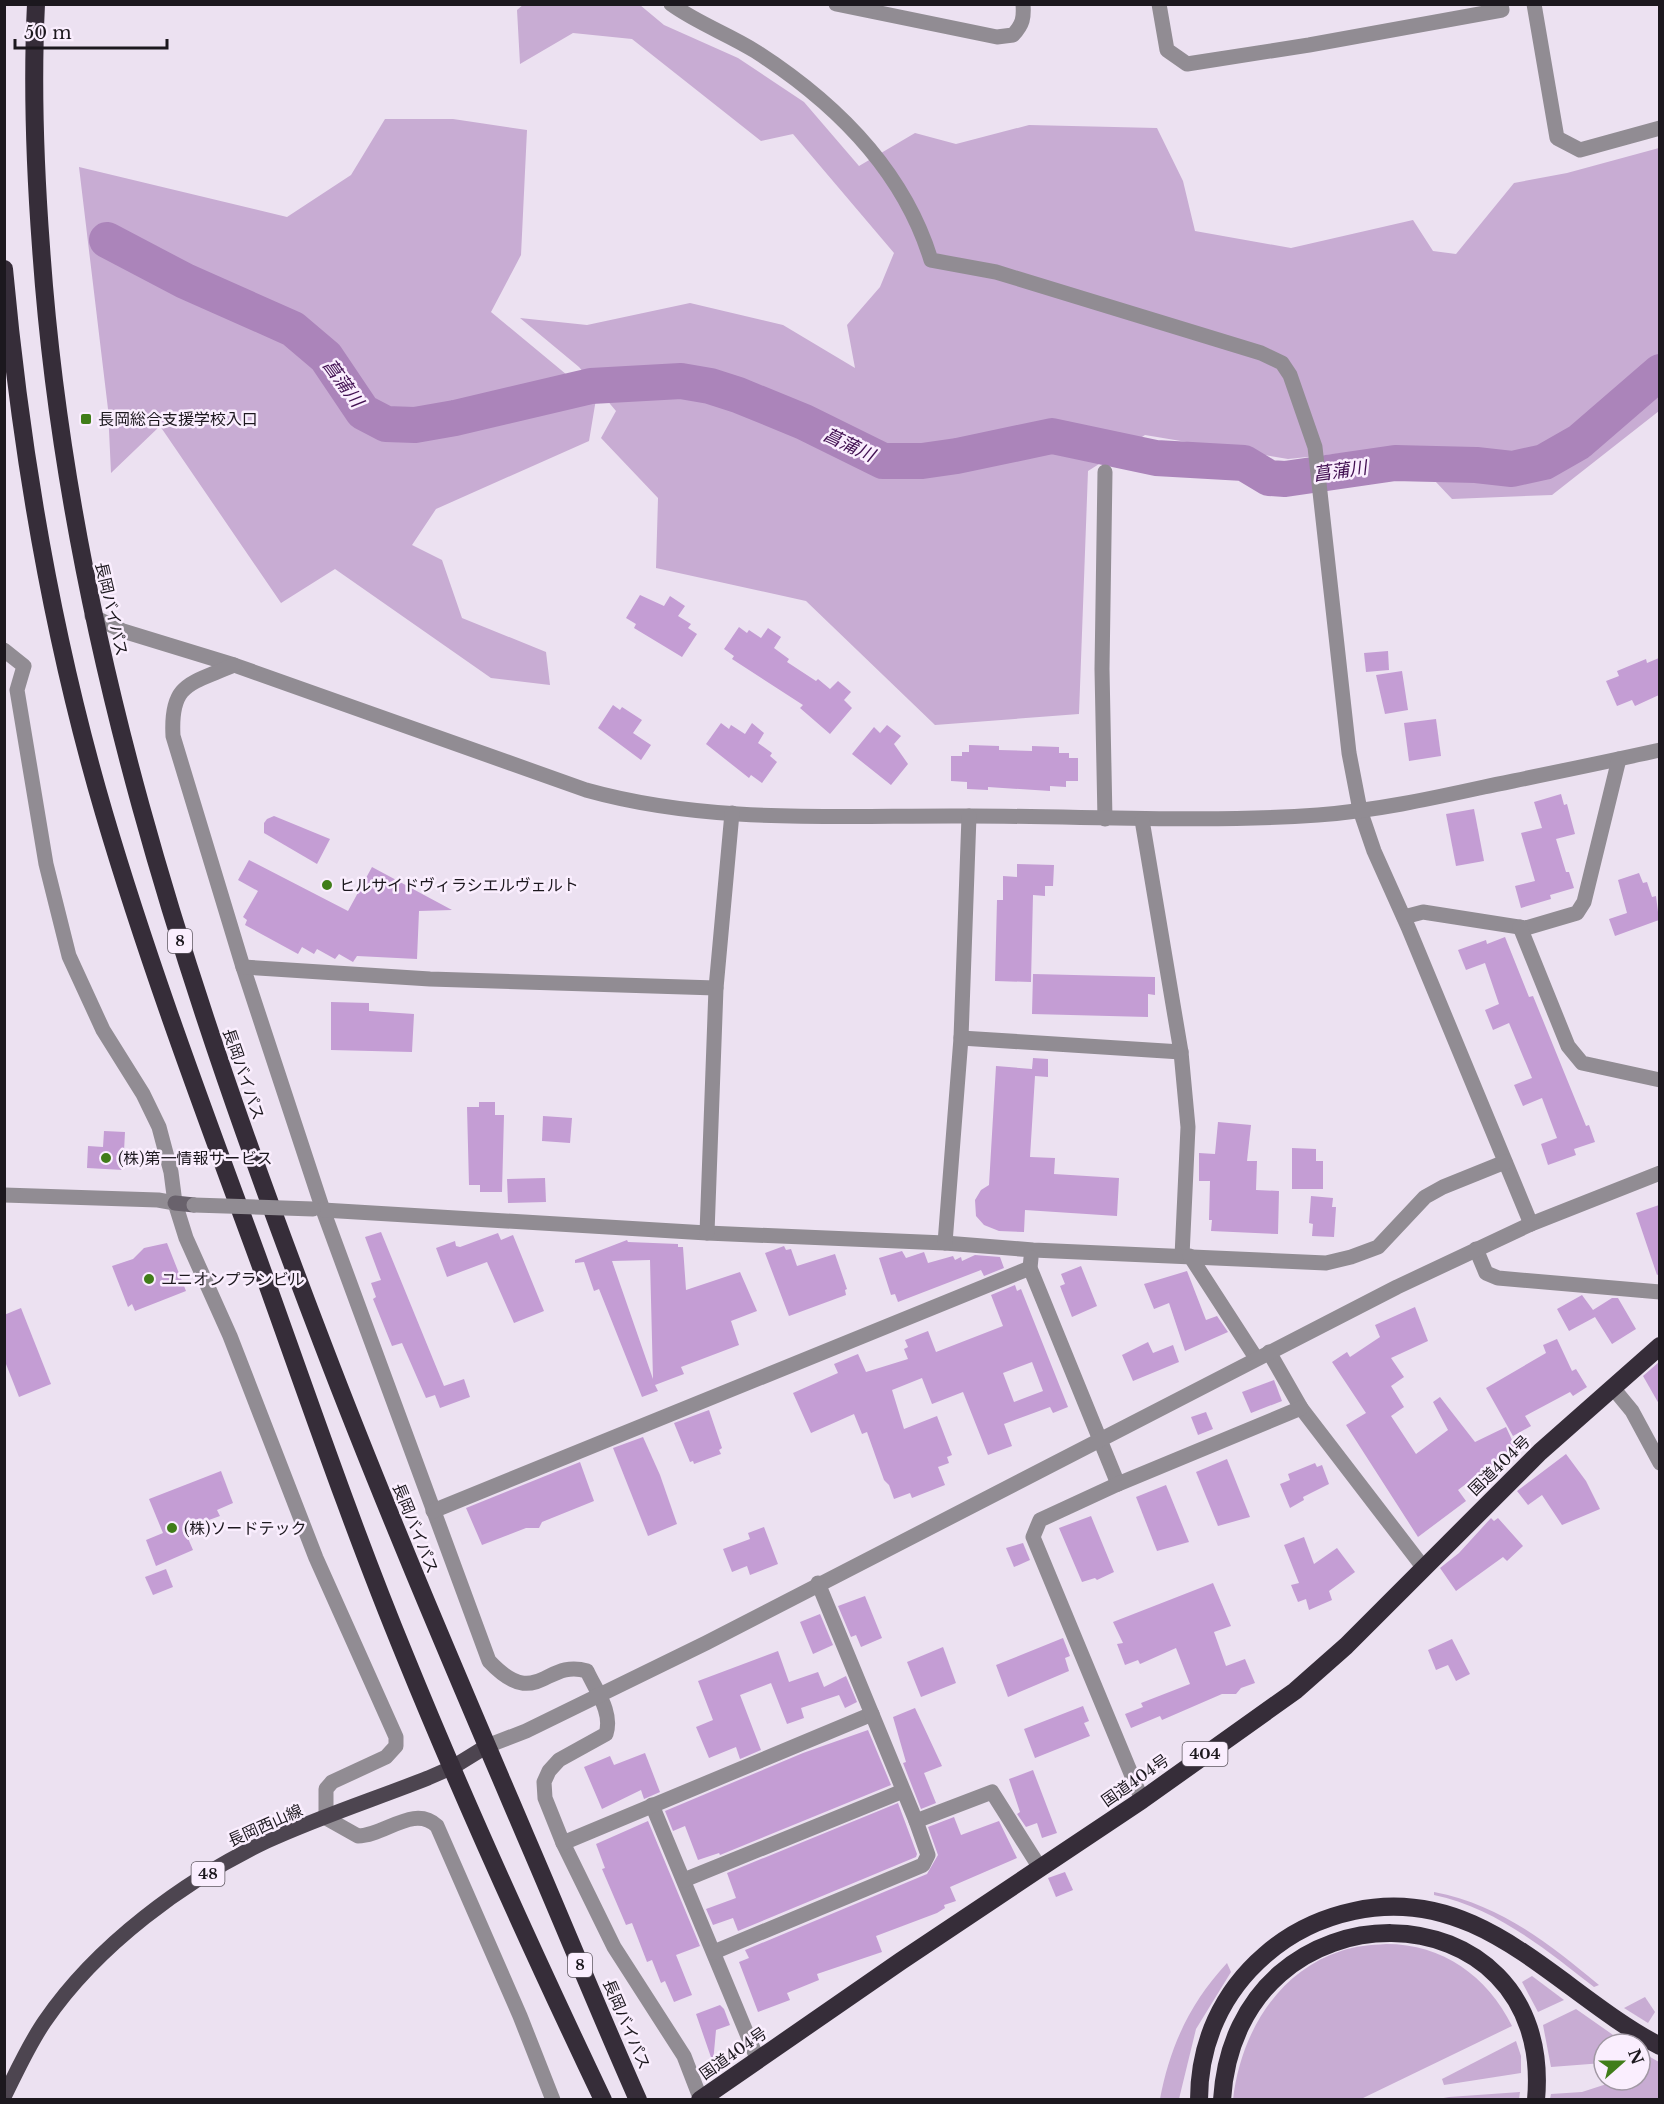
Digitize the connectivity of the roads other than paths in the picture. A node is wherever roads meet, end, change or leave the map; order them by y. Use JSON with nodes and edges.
{"nodes":[{"id":1,"x":36,"y":4,"type":"edge"},
{"id":2,"x":671,"y":4,"type":"edge"},
{"id":3,"x":836,"y":4,"type":"edge"},
{"id":4,"x":1023,"y":4,"type":"edge"},
{"id":5,"x":1159,"y":4,"type":"edge"},
{"id":6,"x":1501,"y":4,"type":"edge"},
{"id":7,"x":1533,"y":4,"type":"edge"},
{"id":8,"x":1659,"y":128,"type":"edge"},
{"id":9,"x":4,"y":269,"type":"edge"},
{"id":10,"x":1105,"y":472,"type":"dead end"},
{"id":11,"x":92,"y":616,"type":"junction"},
{"id":12,"x":4,"y":650,"type":"edge"},
{"id":13,"x":234,"y":665,"type":"junction"},
{"id":14,"x":1659,"y":750,"type":"edge"},
{"id":15,"x":1619,"y":759,"type":"junction"},
{"id":16,"x":1360,"y":810,"type":"junction"},
{"id":17,"x":732,"y":813,"type":"junction"},
{"id":18,"x":969,"y":816,"type":"junction"},
{"id":19,"x":1105,"y":819,"type":"junction"},
{"id":20,"x":1142,"y":820,"type":"junction"},
{"id":21,"x":1404,"y":917,"type":"junction"},
{"id":22,"x":1520,"y":927,"type":"junction"},
{"id":23,"x":243,"y":967,"type":"junction"},
{"id":24,"x":716,"y":988,"type":"junction"},
{"id":25,"x":961,"y":1038,"type":"junction"},
{"id":26,"x":1181,"y":1052,"type":"junction"},
{"id":27,"x":1659,"y":1080,"type":"edge"},
{"id":28,"x":1505,"y":1162,"type":"junction"},
{"id":29,"x":1659,"y":1173,"type":"edge"},
{"id":30,"x":4,"y":1194,"type":"edge"},
{"id":31,"x":175,"y":1203,"type":"junction"},
{"id":32,"x":318,"y":1209,"type":"junction"},
{"id":33,"x":1531,"y":1224,"type":"junction"},
{"id":34,"x":707,"y":1233,"type":"junction"},
{"id":35,"x":945,"y":1243,"type":"junction"},
{"id":36,"x":1476,"y":1249,"type":"junction"},
{"id":37,"x":1033,"y":1250,"type":"junction"},
{"id":38,"x":1186,"y":1256,"type":"junction"},
{"id":39,"x":1030,"y":1268,"type":"junction"},
{"id":40,"x":1659,"y":1292,"type":"edge"},
{"id":41,"x":1659,"y":1346,"type":"edge"},
{"id":42,"x":1262,"y":1355,"type":"junction"},
{"id":43,"x":1613,"y":1388,"type":"junction"},
{"id":44,"x":1301,"y":1408,"type":"junction"},
{"id":45,"x":1100,"y":1439,"type":"junction"},
{"id":46,"x":1659,"y":1462,"type":"edge"},
{"id":47,"x":1118,"y":1484,"type":"junction"},
{"id":48,"x":433,"y":1511,"type":"junction"},
{"id":49,"x":1423,"y":1567,"type":"junction"},
{"id":50,"x":818,"y":1583,"type":"junction"},
{"id":51,"x":598,"y":1696,"type":"junction"},
{"id":52,"x":872,"y":1714,"type":"junction"},
{"id":53,"x":487,"y":1746,"type":"junction"},
{"id":54,"x":453,"y":1767,"type":"junction"},
{"id":55,"x":903,"y":1791,"type":"junction"},
{"id":56,"x":1142,"y":1800,"type":"junction"},
{"id":57,"x":652,"y":1805,"type":"junction"},
{"id":58,"x":326,"y":1818,"type":"junction"},
{"id":59,"x":916,"y":1821,"type":"junction"},
{"id":60,"x":564,"y":1843,"type":"junction"},
{"id":61,"x":1040,"y":1868,"type":"junction"},
{"id":62,"x":684,"y":1880,"type":"junction"},
{"id":63,"x":714,"y":1952,"type":"junction"},
{"id":64,"x":1659,"y":2046,"type":"edge"},
{"id":65,"x":757,"y":2058,"type":"junction"},
{"id":66,"x":4,"y":2097,"type":"edge"},
{"id":67,"x":553,"y":2100,"type":"edge"},
{"id":68,"x":603,"y":2100,"type":"edge"},
{"id":69,"x":638,"y":2100,"type":"edge"},
{"id":70,"x":700,"y":2100,"type":"edge"},
{"id":71,"x":1199,"y":2100,"type":"edge"},
{"id":72,"x":1222,"y":2100,"type":"edge"},
{"id":73,"x":1536,"y":2100,"type":"edge"}],
"edges":[{"from":1,"to":11,"type":"highway","name":"長岡バイパス","number":"8"},
{"from":2,"to":16,"type":"street"},
{"from":3,"to":4,"type":"street"},
{"from":5,"to":6,"type":"street"},
{"from":7,"to":8,"type":"street"},
{"from":9,"to":54,"type":"highway","number":"8"},
{"from":10,"to":19,"type":"street"},
{"from":11,"to":13,"type":"street"},
{"from":11,"to":53,"type":"highway","name":"長岡バイパス","number":"8"},
{"from":12,"to":31,"type":"street"},
{"from":13,"to":17,"type":"street"},
{"from":13,"to":23,"type":"street"},
{"from":14,"to":15,"type":"street"},
{"from":15,"to":16,"type":"street"},
{"from":15,"to":22,"type":"street"},
{"from":16,"to":20,"type":"street"},
{"from":16,"to":21,"type":"street"},
{"from":17,"to":18,"type":"street"},
{"from":17,"to":24,"type":"street"},
{"from":18,"to":19,"type":"street"},
{"from":18,"to":25,"type":"street"},
{"from":19,"to":20,"type":"street"},
{"from":20,"to":26,"type":"street"},
{"from":21,"to":22,"type":"street"},
{"from":21,"to":28,"type":"street"},
{"from":22,"to":27,"type":"street"},
{"from":23,"to":24,"type":"street"},
{"from":23,"to":32,"type":"street"},
{"from":24,"to":34,"type":"street"},
{"from":25,"to":26,"type":"street"},
{"from":25,"to":35,"type":"street"},
{"from":26,"to":38,"type":"street"},
{"from":28,"to":33,"type":"street"},
{"from":28,"to":38,"type":"street"},
{"from":29,"to":33,"type":"street"},
{"from":30,"to":31,"type":"street"},
{"from":31,"to":32,"type":"street","bridge":true},
{"from":31,"to":58,"type":"street"},
{"from":32,"to":34,"type":"street"},
{"from":32,"to":48,"type":"street"},
{"from":33,"to":36,"type":"street"},
{"from":34,"to":35,"type":"street"},
{"from":35,"to":37,"type":"street"},
{"from":36,"to":40,"type":"street"},
{"from":36,"to":42,"type":"street"},
{"from":37,"to":38,"type":"street"},
{"from":37,"to":39,"type":"street"},
{"from":38,"to":42,"type":"street"},
{"from":39,"to":45,"type":"street"},
{"from":39,"to":48,"type":"street"},
{"from":41,"to":43,"type":"highway","name":"国道404号","number":"404"},
{"from":42,"to":44,"type":"street"},
{"from":42,"to":45,"type":"street"},
{"from":43,"to":46,"type":"street"},
{"from":43,"to":49,"type":"highway","name":"国道404号","number":"404"},
{"from":44,"to":47,"type":"street"},
{"from":44,"to":49,"type":"street"},
{"from":45,"to":47,"type":"street"},
{"from":45,"to":50,"type":"street"},
{"from":47,"to":56,"type":"street"},
{"from":48,"to":51,"type":"street"},
{"from":49,"to":56,"type":"highway","name":"国道404号","number":"404"},
{"from":50,"to":51,"type":"street"},
{"from":50,"to":52,"type":"street"},
{"from":51,"to":53,"type":"street"},
{"from":51,"to":60,"type":"street"},
{"from":52,"to":55,"type":"street"},
{"from":52,"to":57,"type":"street"},
{"from":53,"to":54,"type":"main road","name":"長岡西山線","number":"48"},
{"from":53,"to":69,"type":"highway","name":"長岡バイパス","number":"8"},
{"from":54,"to":58,"type":"main road","name":"長岡西山線","number":"48"},
{"from":54,"to":68,"type":"highway","number":"8"},
{"from":55,"to":59,"type":"street"},
{"from":55,"to":62,"type":"street"},
{"from":56,"to":61,"type":"highway","name":"国道404号","number":"404"},
{"from":57,"to":60,"type":"street"},
{"from":57,"to":62,"type":"street"},
{"from":58,"to":66,"type":"main road","name":"長岡西山線","number":"48"},
{"from":58,"to":67,"type":"street"},
{"from":59,"to":61,"type":"street"},
{"from":59,"to":63,"type":"street"},
{"from":60,"to":70,"type":"street"},
{"from":61,"to":65,"type":"highway","name":"国道404号","number":"404"},
{"from":62,"to":63,"type":"street"},
{"from":63,"to":65,"type":"street"},
{"from":64,"to":71,"type":"highway"},
{"from":65,"to":70,"type":"highway","name":"国道404号","number":"404"},
{"from":72,"to":73,"type":"highway"}]}
